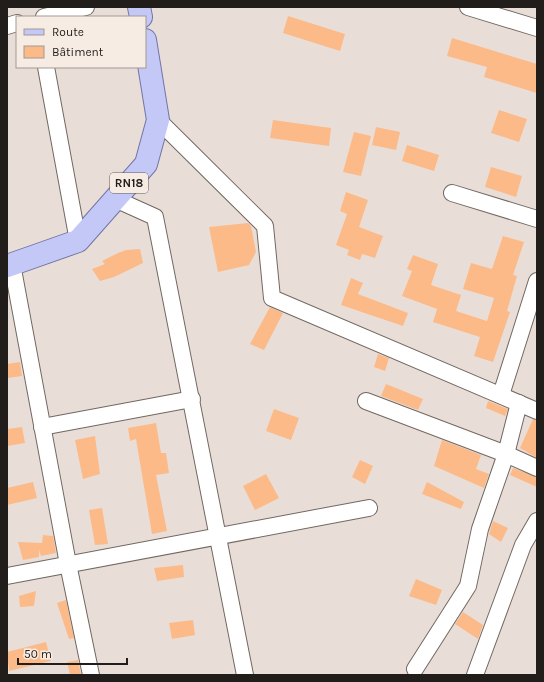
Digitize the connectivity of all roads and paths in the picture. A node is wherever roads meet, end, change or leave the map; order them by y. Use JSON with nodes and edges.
{"nodes":[{"id":1,"x":86,"y":7,"type":"edge"},
{"id":2,"x":468,"y":7,"type":"edge"},
{"id":3,"x":48,"y":16,"type":"edge"},
{"id":4,"x":537,"y":28,"type":"edge"},
{"id":5,"x":146,"y":46,"type":"edge"},
{"id":6,"x":46,"y":68,"type":"edge"},
{"id":7,"x":158,"y":120,"type":"junction"},
{"id":8,"x":452,"y":193,"type":"dead end"},
{"id":9,"x":115,"y":199,"type":"junction"},
{"id":10,"x":537,"y":219,"type":"edge"},
{"id":11,"x":78,"y":241,"type":"junction"},
{"id":12,"x":10,"y":265,"type":"edge"},
{"id":13,"x":537,"y":281,"type":"edge"},
{"id":14,"x":501,"y":395,"type":"junction"},
{"id":15,"x":192,"y":399,"type":"junction"},
{"id":16,"x":366,"y":400,"type":"dead end"},
{"id":17,"x":519,"y":403,"type":"junction"},
{"id":18,"x":537,"y":411,"type":"edge"},
{"id":19,"x":42,"y":427,"type":"junction"},
{"id":20,"x":506,"y":454,"type":"junction"},
{"id":21,"x":537,"y":468,"type":"edge"},
{"id":22,"x":369,"y":508,"type":"dead end"},
{"id":23,"x":537,"y":520,"type":"edge"},
{"id":24,"x":217,"y":536,"type":"junction"},
{"id":25,"x":68,"y":564,"type":"junction"},
{"id":26,"x":7,"y":576,"type":"edge"},
{"id":27,"x":415,"y":669,"type":"dead end"},
{"id":28,"x":91,"y":675,"type":"edge"},
{"id":29,"x":245,"y":675,"type":"edge"},
{"id":30,"x":475,"y":675,"type":"edge"}],
"edges":[{"from":1,"to":3,"type":"street"},
{"from":2,"to":4,"type":"street"},
{"from":5,"to":7,"type":"main road","number":"RN18"},
{"from":6,"to":11,"type":"street"},
{"from":7,"to":9,"type":"main road","number":"RN18"},
{"from":7,"to":14,"type":"street"},
{"from":8,"to":10,"type":"street"},
{"from":9,"to":11,"type":"main road","number":"RN18"},
{"from":9,"to":15,"type":"street"},
{"from":11,"to":12,"type":"main road","number":"RN18"},
{"from":12,"to":19,"type":"street"},
{"from":13,"to":14,"type":"street"},
{"from":14,"to":17,"type":"street"},
{"from":15,"to":19,"type":"street"},
{"from":15,"to":24,"type":"street"},
{"from":16,"to":20,"type":"street"},
{"from":17,"to":18,"type":"street"},
{"from":17,"to":20,"type":"street"},
{"from":19,"to":25,"type":"street"},
{"from":20,"to":21,"type":"street"},
{"from":20,"to":27,"type":"street"},
{"from":22,"to":24,"type":"street"},
{"from":23,"to":30,"type":"street"},
{"from":24,"to":25,"type":"street"},
{"from":24,"to":29,"type":"street"},
{"from":25,"to":26,"type":"street"},
{"from":25,"to":28,"type":"street"}]}
